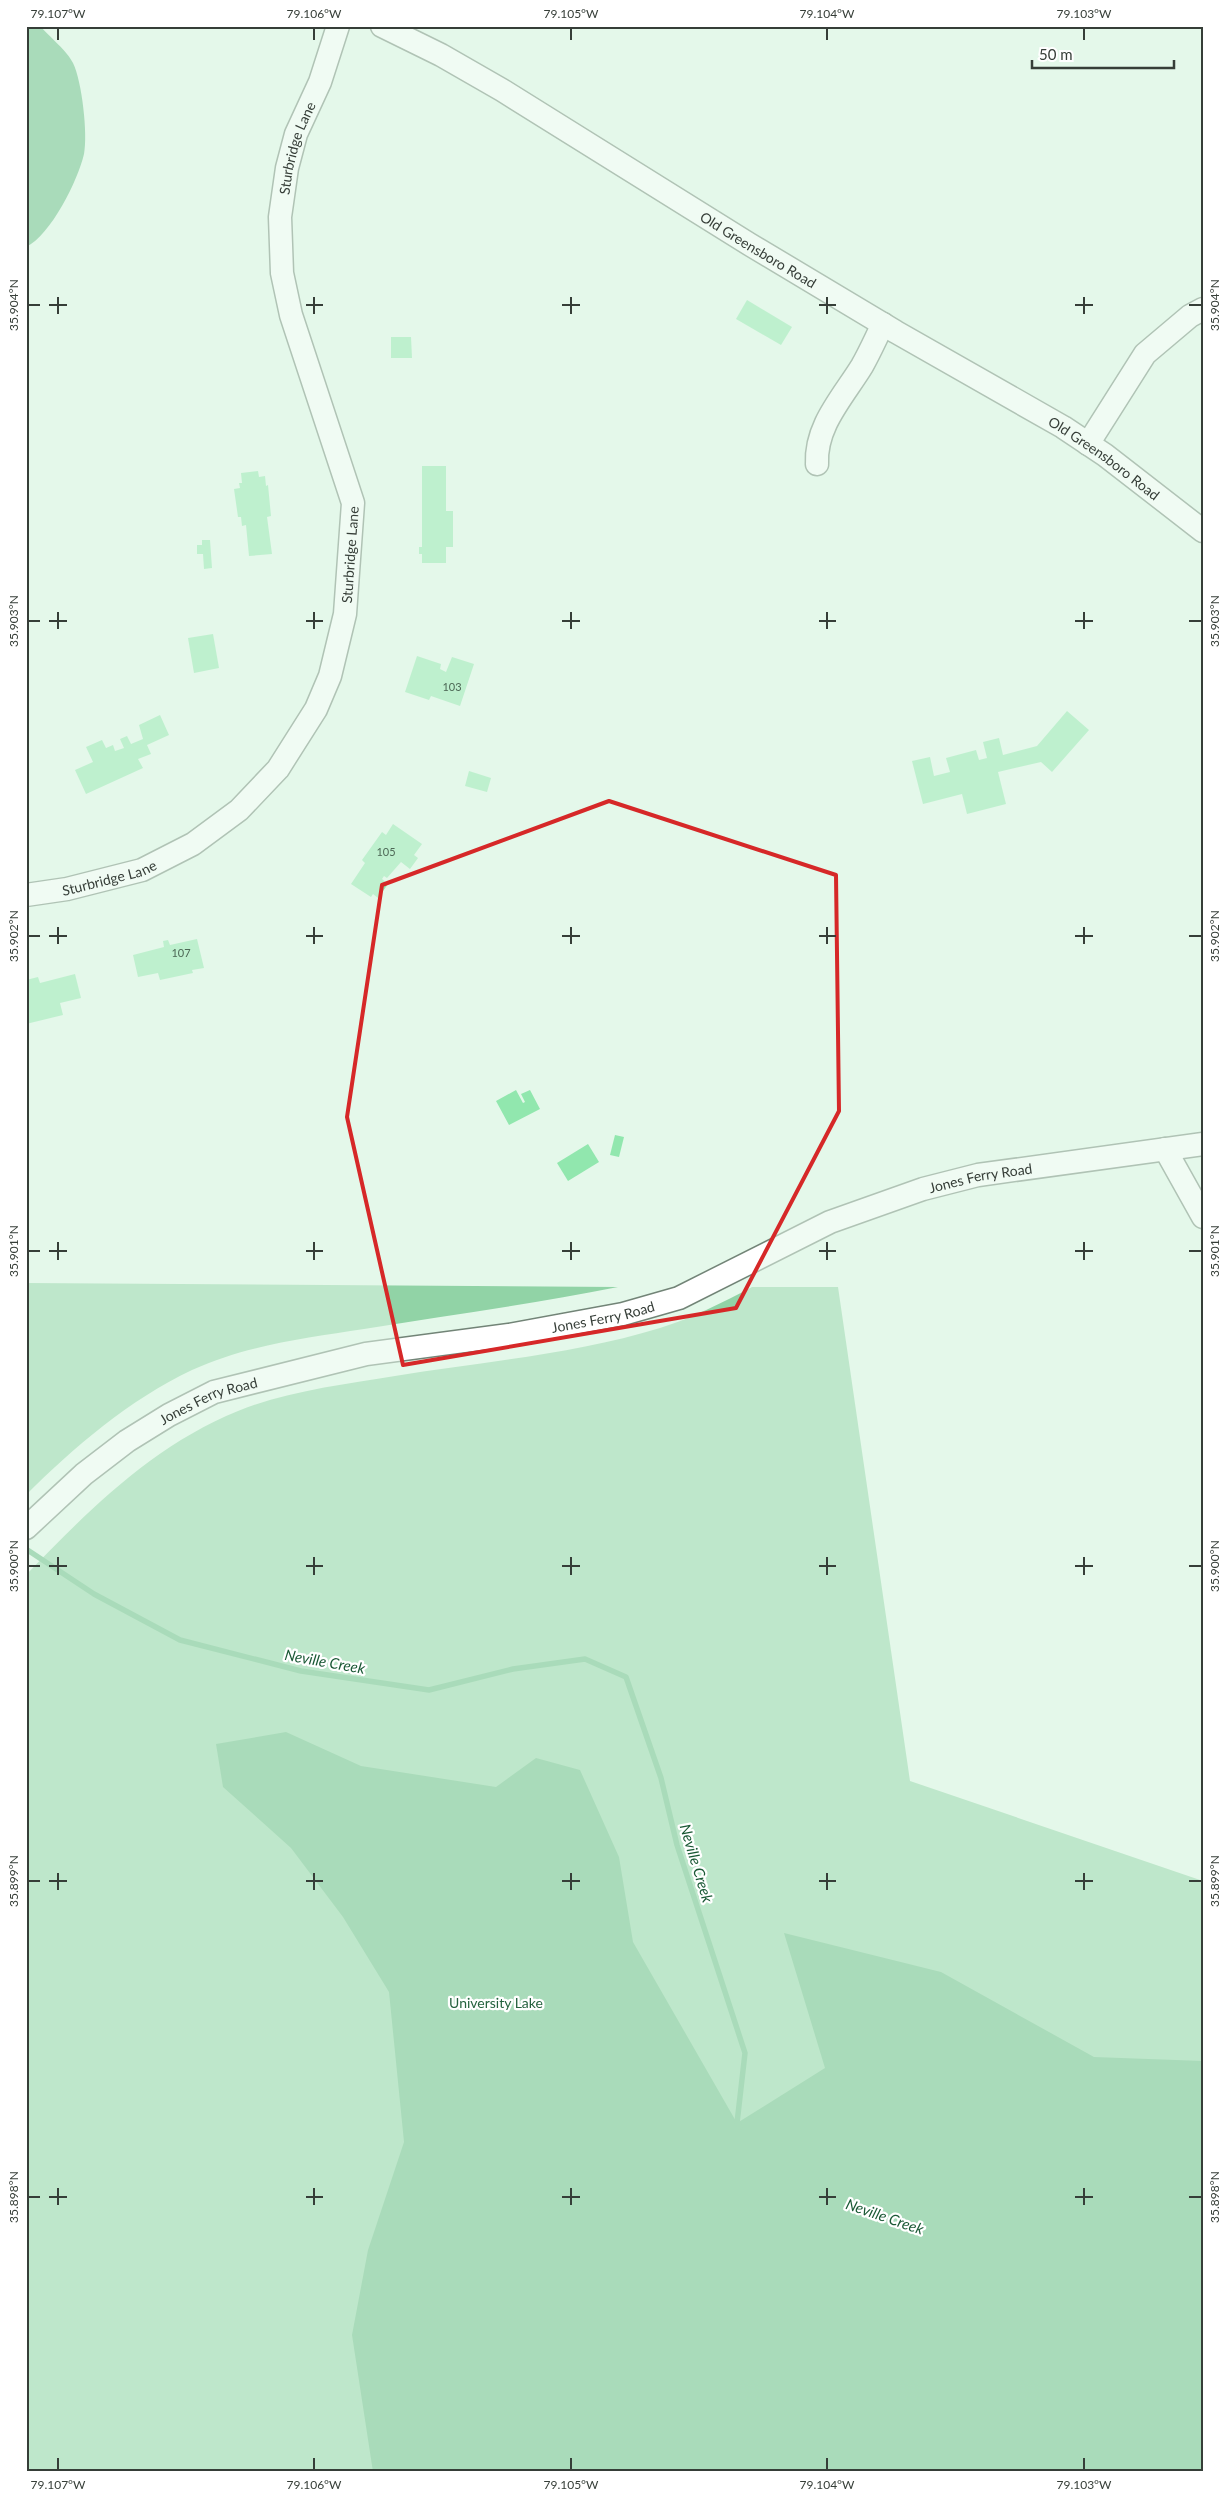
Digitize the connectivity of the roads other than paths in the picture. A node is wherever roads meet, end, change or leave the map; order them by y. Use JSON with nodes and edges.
{"nodes":[{"id":1,"x":338,"y":26,"type":"edge"},
{"id":2,"x":382,"y":26,"type":"edge"},
{"id":3,"x":1203,"y":309,"type":"edge"},
{"id":4,"x":883,"y":324,"type":"junction"},
{"id":5,"x":1088,"y":444,"type":"junction"},
{"id":6,"x":817,"y":464,"type":"dead end"},
{"id":7,"x":1203,"y":531,"type":"edge"},
{"id":8,"x":26,"y":895,"type":"edge"},
{"id":9,"x":1203,"y":1144,"type":"edge"},
{"id":10,"x":1164,"y":1149,"type":"junction"},
{"id":11,"x":1203,"y":1217,"type":"edge"},
{"id":12,"x":31,"y":1523,"type":"edge"}],
"edges":[{"from":1,"to":8,"type":"street","name":"Sturbridge Lane"},
{"from":2,"to":4,"type":"street","name":"Old Greensboro Road"},
{"from":3,"to":5,"type":"street"},
{"from":4,"to":5,"type":"street","name":"Old Greensboro Road"},
{"from":4,"to":6,"type":"street"},
{"from":5,"to":7,"type":"street","name":"Old Greensboro Road"},
{"from":9,"to":10,"type":"street","name":"Jones Ferry Road"},
{"from":10,"to":11,"type":"street"},
{"from":10,"to":12,"type":"street","name":"Jones Ferry Road"}]}
